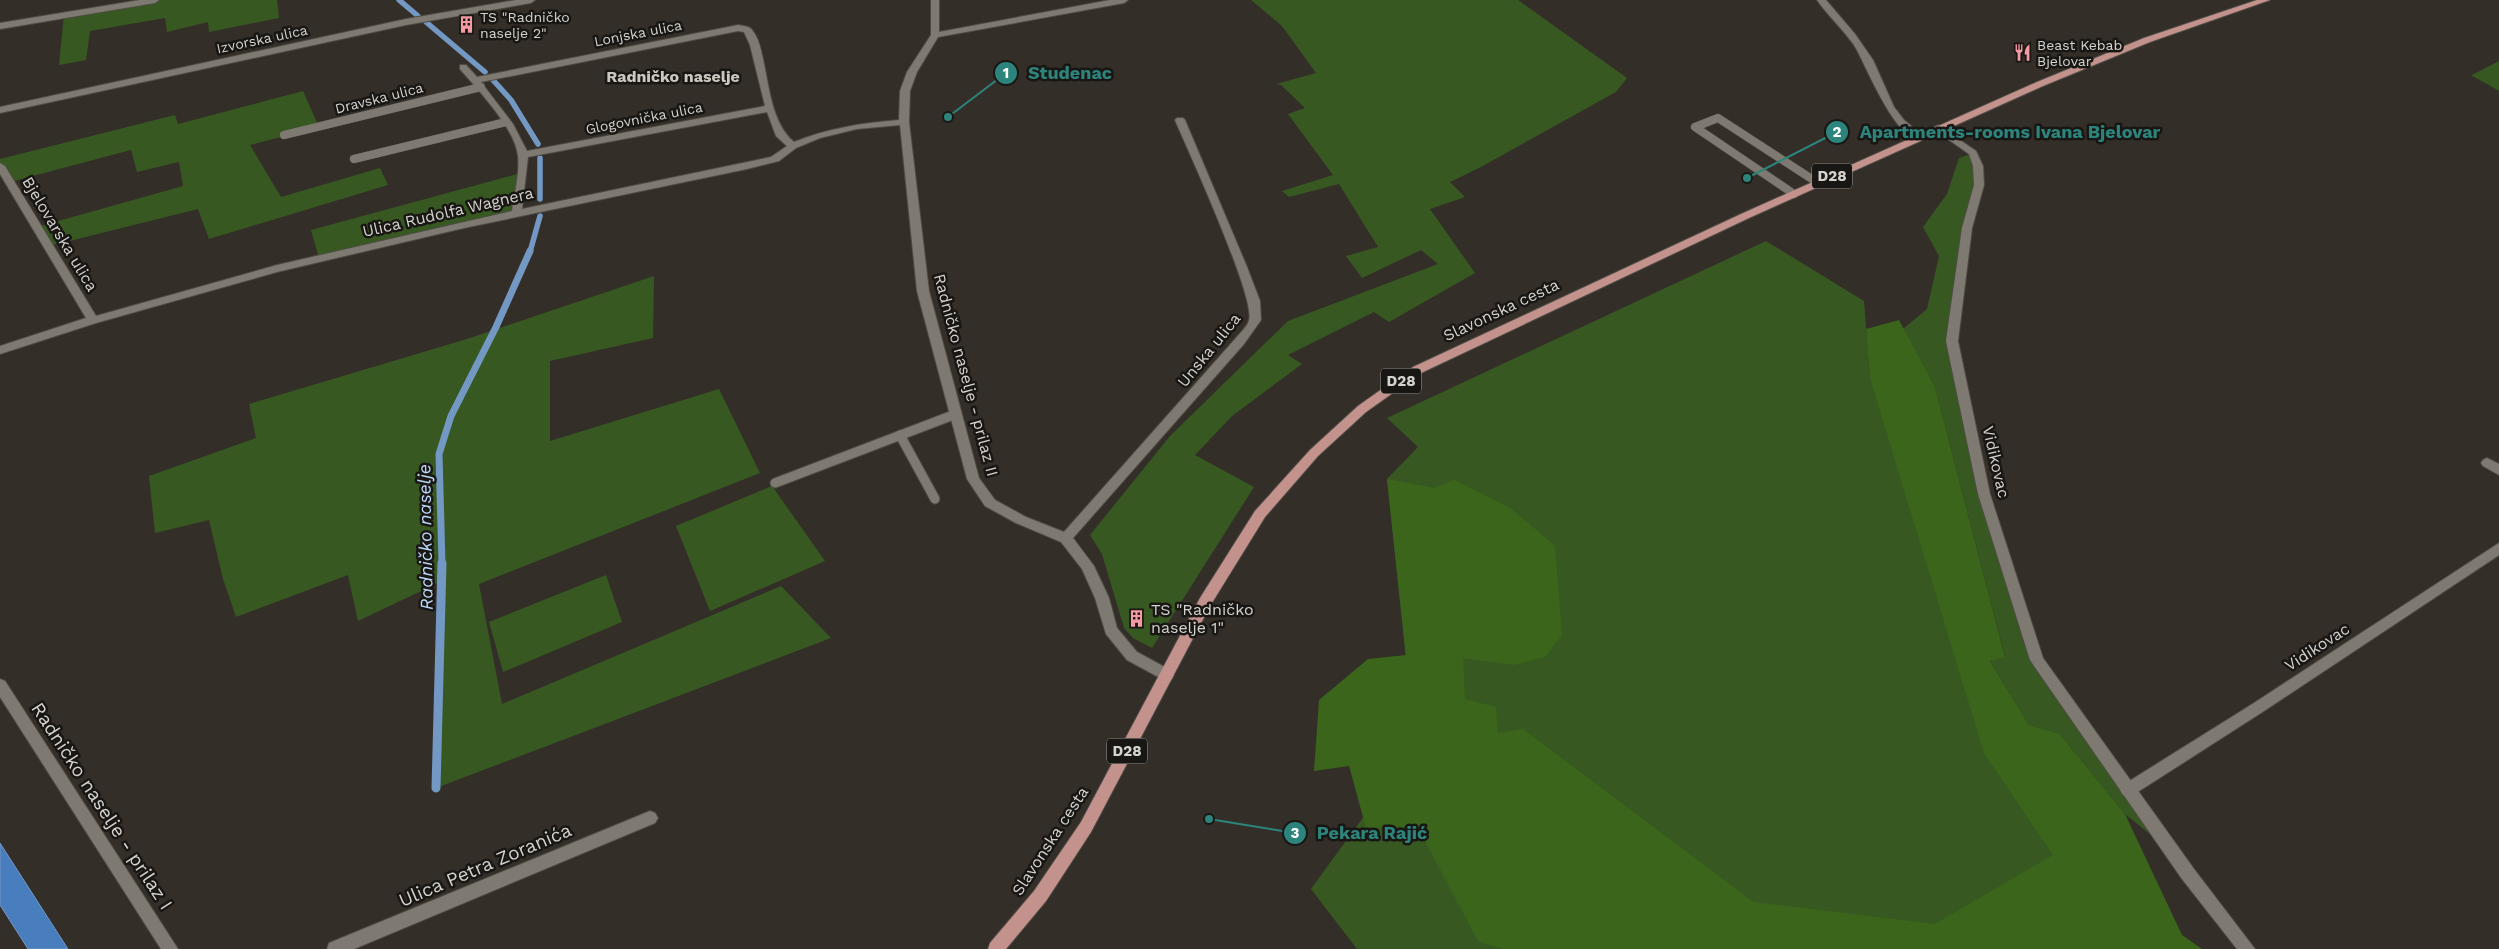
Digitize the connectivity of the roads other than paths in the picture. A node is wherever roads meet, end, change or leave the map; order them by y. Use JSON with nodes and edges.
{"nodes":[{"id":1,"x":155,"y":0,"type":"edge"},
{"id":2,"x":531,"y":0,"type":"edge"},
{"id":3,"x":935,"y":0,"type":"edge"},
{"id":4,"x":1124,"y":0,"type":"edge"},
{"id":5,"x":1821,"y":0,"type":"edge"},
{"id":6,"x":2266,"y":0,"type":"edge"},
{"id":7,"x":0,"y":26,"type":"edge"},
{"id":8,"x":935,"y":35,"type":"junction"},
{"id":9,"x":463,"y":67,"type":"dead end"},
{"id":10,"x":478,"y":84,"type":"junction"},
{"id":11,"x":770,"y":108,"type":"junction"},
{"id":12,"x":0,"y":110,"type":"edge"},
{"id":13,"x":1180,"y":120,"type":"dead end"},
{"id":14,"x":506,"y":122,"type":"junction"},
{"id":15,"x":904,"y":122,"type":"junction"},
{"id":16,"x":1938,"y":128,"type":"junction"},
{"id":17,"x":284,"y":135,"type":"dead end"},
{"id":18,"x":1919,"y":137,"type":"junction"},
{"id":19,"x":792,"y":146,"type":"junction"},
{"id":20,"x":523,"y":155,"type":"junction"},
{"id":21,"x":354,"y":159,"type":"dead end"},
{"id":22,"x":0,"y":166,"type":"edge"},
{"id":23,"x":1818,"y":183,"type":"junction"},
{"id":24,"x":1794,"y":194,"type":"junction"},
{"id":25,"x":517,"y":211,"type":"junction"},
{"id":26,"x":92,"y":318,"type":"junction"},
{"id":27,"x":0,"y":350,"type":"edge"},
{"id":28,"x":956,"y":414,"type":"junction"},
{"id":29,"x":900,"y":435,"type":"junction"},
{"id":30,"x":2487,"y":463,"type":"dead end"},
{"id":31,"x":2499,"y":470,"type":"edge"},
{"id":32,"x":775,"y":483,"type":"dead end"},
{"id":33,"x":935,"y":499,"type":"dead end"},
{"id":34,"x":1066,"y":538,"type":"junction"},
{"id":35,"x":2499,"y":548,"type":"edge"},
{"id":36,"x":1167,"y":675,"type":"junction"},
{"id":37,"x":0,"y":685,"type":"edge"},
{"id":38,"x":2128,"y":790,"type":"junction"},
{"id":39,"x":650,"y":818,"type":"dead end"},
{"id":40,"x":170,"y":949,"type":"edge"},
{"id":41,"x":335,"y":949,"type":"edge"},
{"id":42,"x":996,"y":949,"type":"edge"},
{"id":43,"x":2247,"y":949,"type":"edge"}],
"edges":[{"from":1,"to":7,"type":"street"},
{"from":2,"to":12,"type":"street","name":"Izvorska ulica"},
{"from":3,"to":8,"type":"street"},
{"from":4,"to":8,"type":"street"},
{"from":5,"to":18,"type":"street"},
{"from":6,"to":16,"type":"main road","name":"Slavonska cesta","number":"D28"},
{"from":8,"to":15,"type":"street","name":"Radničko naselje - prilaz II"},
{"from":9,"to":10,"type":"street"},
{"from":10,"to":11,"type":"street","name":"Lonjska ulica"},
{"from":10,"to":14,"type":"street"},
{"from":10,"to":17,"type":"lane","name":"Dravska ulica"},
{"from":11,"to":19,"type":"street"},
{"from":11,"to":20,"type":"street","name":"Glogovnička ulica"},
{"from":13,"to":34,"type":"street","name":"Unska ulica"},
{"from":14,"to":20,"type":"street"},
{"from":14,"to":21,"type":"lane"},
{"from":15,"to":19,"type":"street","name":"Ulica Rudolfa Wagnera"},
{"from":15,"to":28,"type":"street","name":"Radničko naselje - prilaz II"},
{"from":16,"to":18,"type":"main road","name":"Slavonska cesta","number":"D28"},
{"from":16,"to":38,"type":"street","name":"Vidikovac"},
{"from":18,"to":23,"type":"main road","name":"Slavonska cesta","number":"D28"},
{"from":19,"to":25,"type":"street","name":"Ulica Rudolfa Wagnera"},
{"from":20,"to":25,"type":"street"},
{"from":22,"to":26,"type":"street","name":"Bjelovarska ulica"},
{"from":23,"to":24,"type":"main road","name":"Slavonska cesta","number":"D28"},
{"from":23,"to":24,"type":"lane"},
{"from":24,"to":36,"type":"main road","name":"Slavonska cesta","number":"D28"},
{"from":25,"to":26,"type":"street","name":"Ulica Rudolfa Wagnera"},
{"from":26,"to":27,"type":"street","name":"Ulica Rudolfa Wagnera"},
{"from":28,"to":29,"type":"lane"},
{"from":28,"to":34,"type":"street","name":"Radničko naselje - prilaz II"},
{"from":29,"to":32,"type":"lane"},
{"from":29,"to":33,"type":"lane"},
{"from":30,"to":31,"type":"street"},
{"from":34,"to":36,"type":"street"},
{"from":35,"to":38,"type":"street","name":"Vidikovac"},
{"from":36,"to":42,"type":"main road","name":"Slavonska cesta","number":"D28"},
{"from":37,"to":40,"type":"street","name":"Radničko naselje - prilaz I"},
{"from":38,"to":43,"type":"street","name":"Vidikovac"},
{"from":39,"to":41,"type":"street","name":"Ulica Petra Zoranića"}]}
